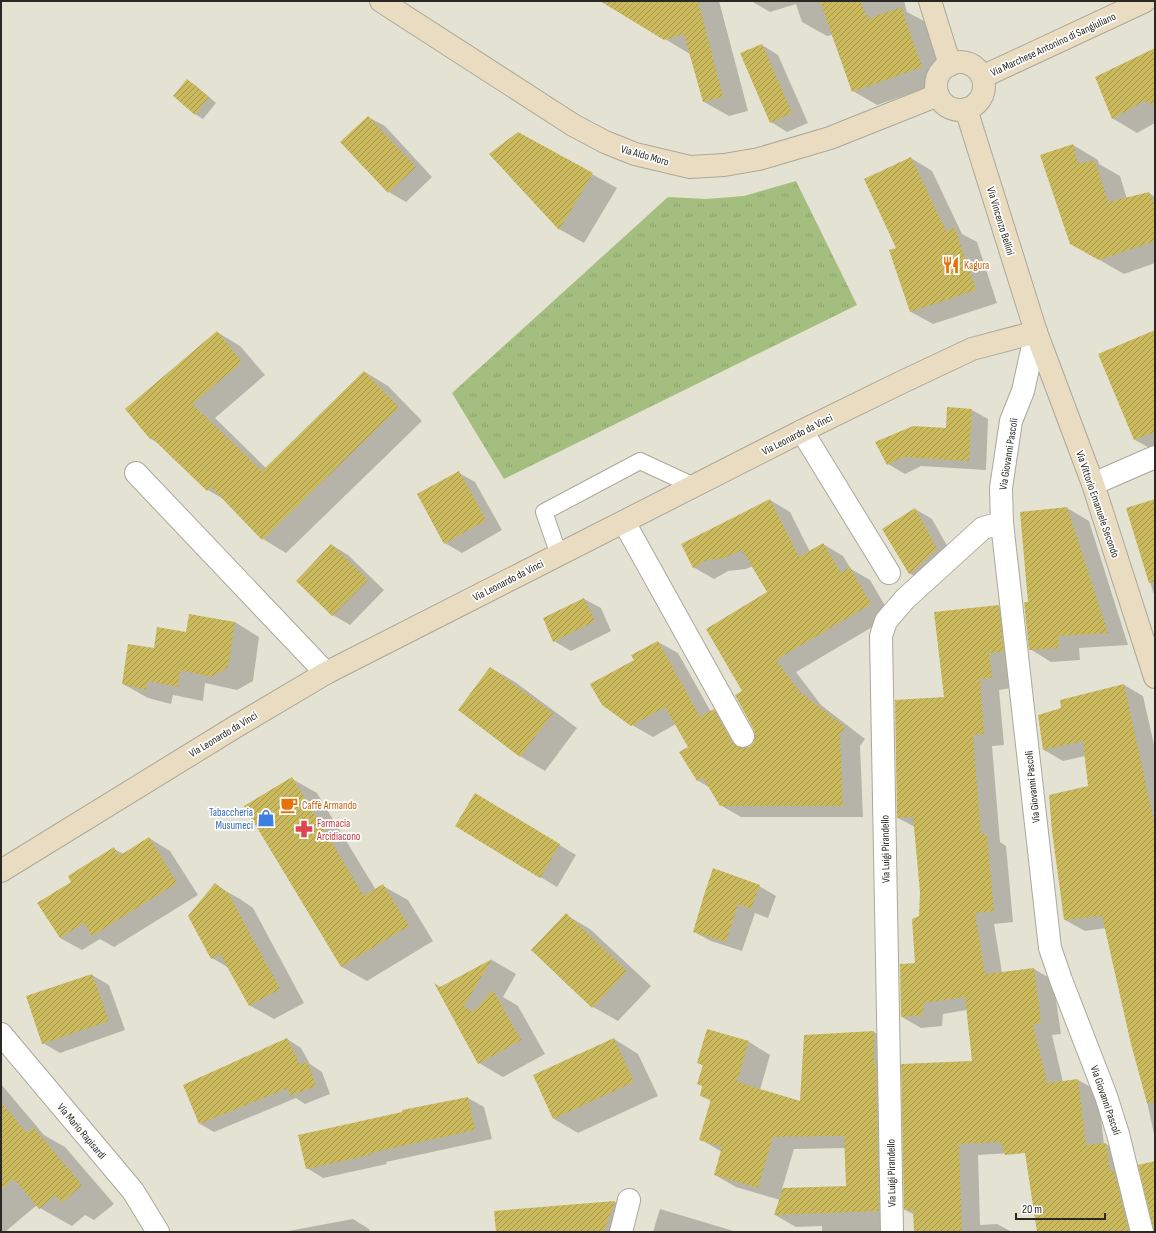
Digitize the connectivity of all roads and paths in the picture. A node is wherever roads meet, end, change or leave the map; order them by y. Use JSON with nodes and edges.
{"nodes":[{"id":1,"x":381,"y":1,"type":"edge"},
{"id":2,"x":930,"y":1,"type":"edge"},
{"id":3,"x":1145,"y":1,"type":"edge"},
{"id":4,"x":950,"y":65,"type":"junction"},
{"id":5,"x":982,"y":77,"type":"junction"},
{"id":6,"x":938,"y":95,"type":"junction"},
{"id":7,"x":966,"y":109,"type":"junction"},
{"id":8,"x":1036,"y":332,"type":"junction"},
{"id":9,"x":802,"y":431,"type":"junction"},
{"id":10,"x":1155,"y":457,"type":"edge"},
{"id":11,"x":136,"y":473,"type":"dead end"},
{"id":12,"x":1093,"y":484,"type":"junction"},
{"id":13,"x":694,"y":486,"type":"junction"},
{"id":14,"x":624,"y":522,"type":"junction"},
{"id":15,"x":1002,"y":523,"type":"junction"},
{"id":16,"x":559,"y":555,"type":"junction"},
{"id":17,"x":889,"y":573,"type":"dead end"},
{"id":18,"x":326,"y":673,"type":"junction"},
{"id":19,"x":1155,"y":677,"type":"edge"},
{"id":20,"x":743,"y":736,"type":"dead end"},
{"id":21,"x":1,"y":871,"type":"edge"},
{"id":22,"x":1,"y":1034,"type":"edge"},
{"id":23,"x":629,"y":1200,"type":"dead end"},
{"id":24,"x":158,"y":1232,"type":"edge"},
{"id":25,"x":621,"y":1232,"type":"edge"},
{"id":26,"x":892,"y":1232,"type":"edge"},
{"id":27,"x":1142,"y":1232,"type":"edge"}],
"edges":[{"from":1,"to":6,"type":"main road","name":"Via Aldo Moro"},
{"from":2,"to":4,"type":"main road"},
{"from":3,"to":5,"type":"main road","name":"Via Marchese Antonino di Sangiuliano"},
{"from":4,"to":5,"type":"main road"},
{"from":4,"to":6,"type":"main road"},
{"from":5,"to":7,"type":"main road"},
{"from":6,"to":7,"type":"main road"},
{"from":7,"to":8,"type":"main road","name":"Via Vincenzo Bellini"},
{"from":8,"to":9,"type":"main road","name":"Via Leonardo da Vinci"},
{"from":8,"to":12,"type":"main road","name":"Via Vittorio Emanuele Secondo"},
{"from":8,"to":15,"type":"street","name":"Via Giovanni Pascoli"},
{"from":9,"to":13,"type":"main road","name":"Via Leonardo da Vinci"},
{"from":9,"to":17,"type":"street"},
{"from":10,"to":12,"type":"street"},
{"from":11,"to":18,"type":"street"},
{"from":12,"to":19,"type":"main road","name":"Via Vittorio Emanuele Secondo"},
{"from":13,"to":14,"type":"main road","name":"Via Leonardo da Vinci"},
{"from":13,"to":16,"type":"lane"},
{"from":14,"to":16,"type":"main road","name":"Via Leonardo da Vinci"},
{"from":14,"to":20,"type":"street"},
{"from":15,"to":26,"type":"street","name":"Via Luigi Pirandello"},
{"from":15,"to":27,"type":"street","name":"Via Giovanni Pascoli"},
{"from":16,"to":18,"type":"main road","name":"Via Leonardo da Vinci"},
{"from":18,"to":21,"type":"main road","name":"Via Leonardo da Vinci"},
{"from":22,"to":24,"type":"street","name":"Via Mario Rapisardi"},
{"from":23,"to":25,"type":"street"}]}
